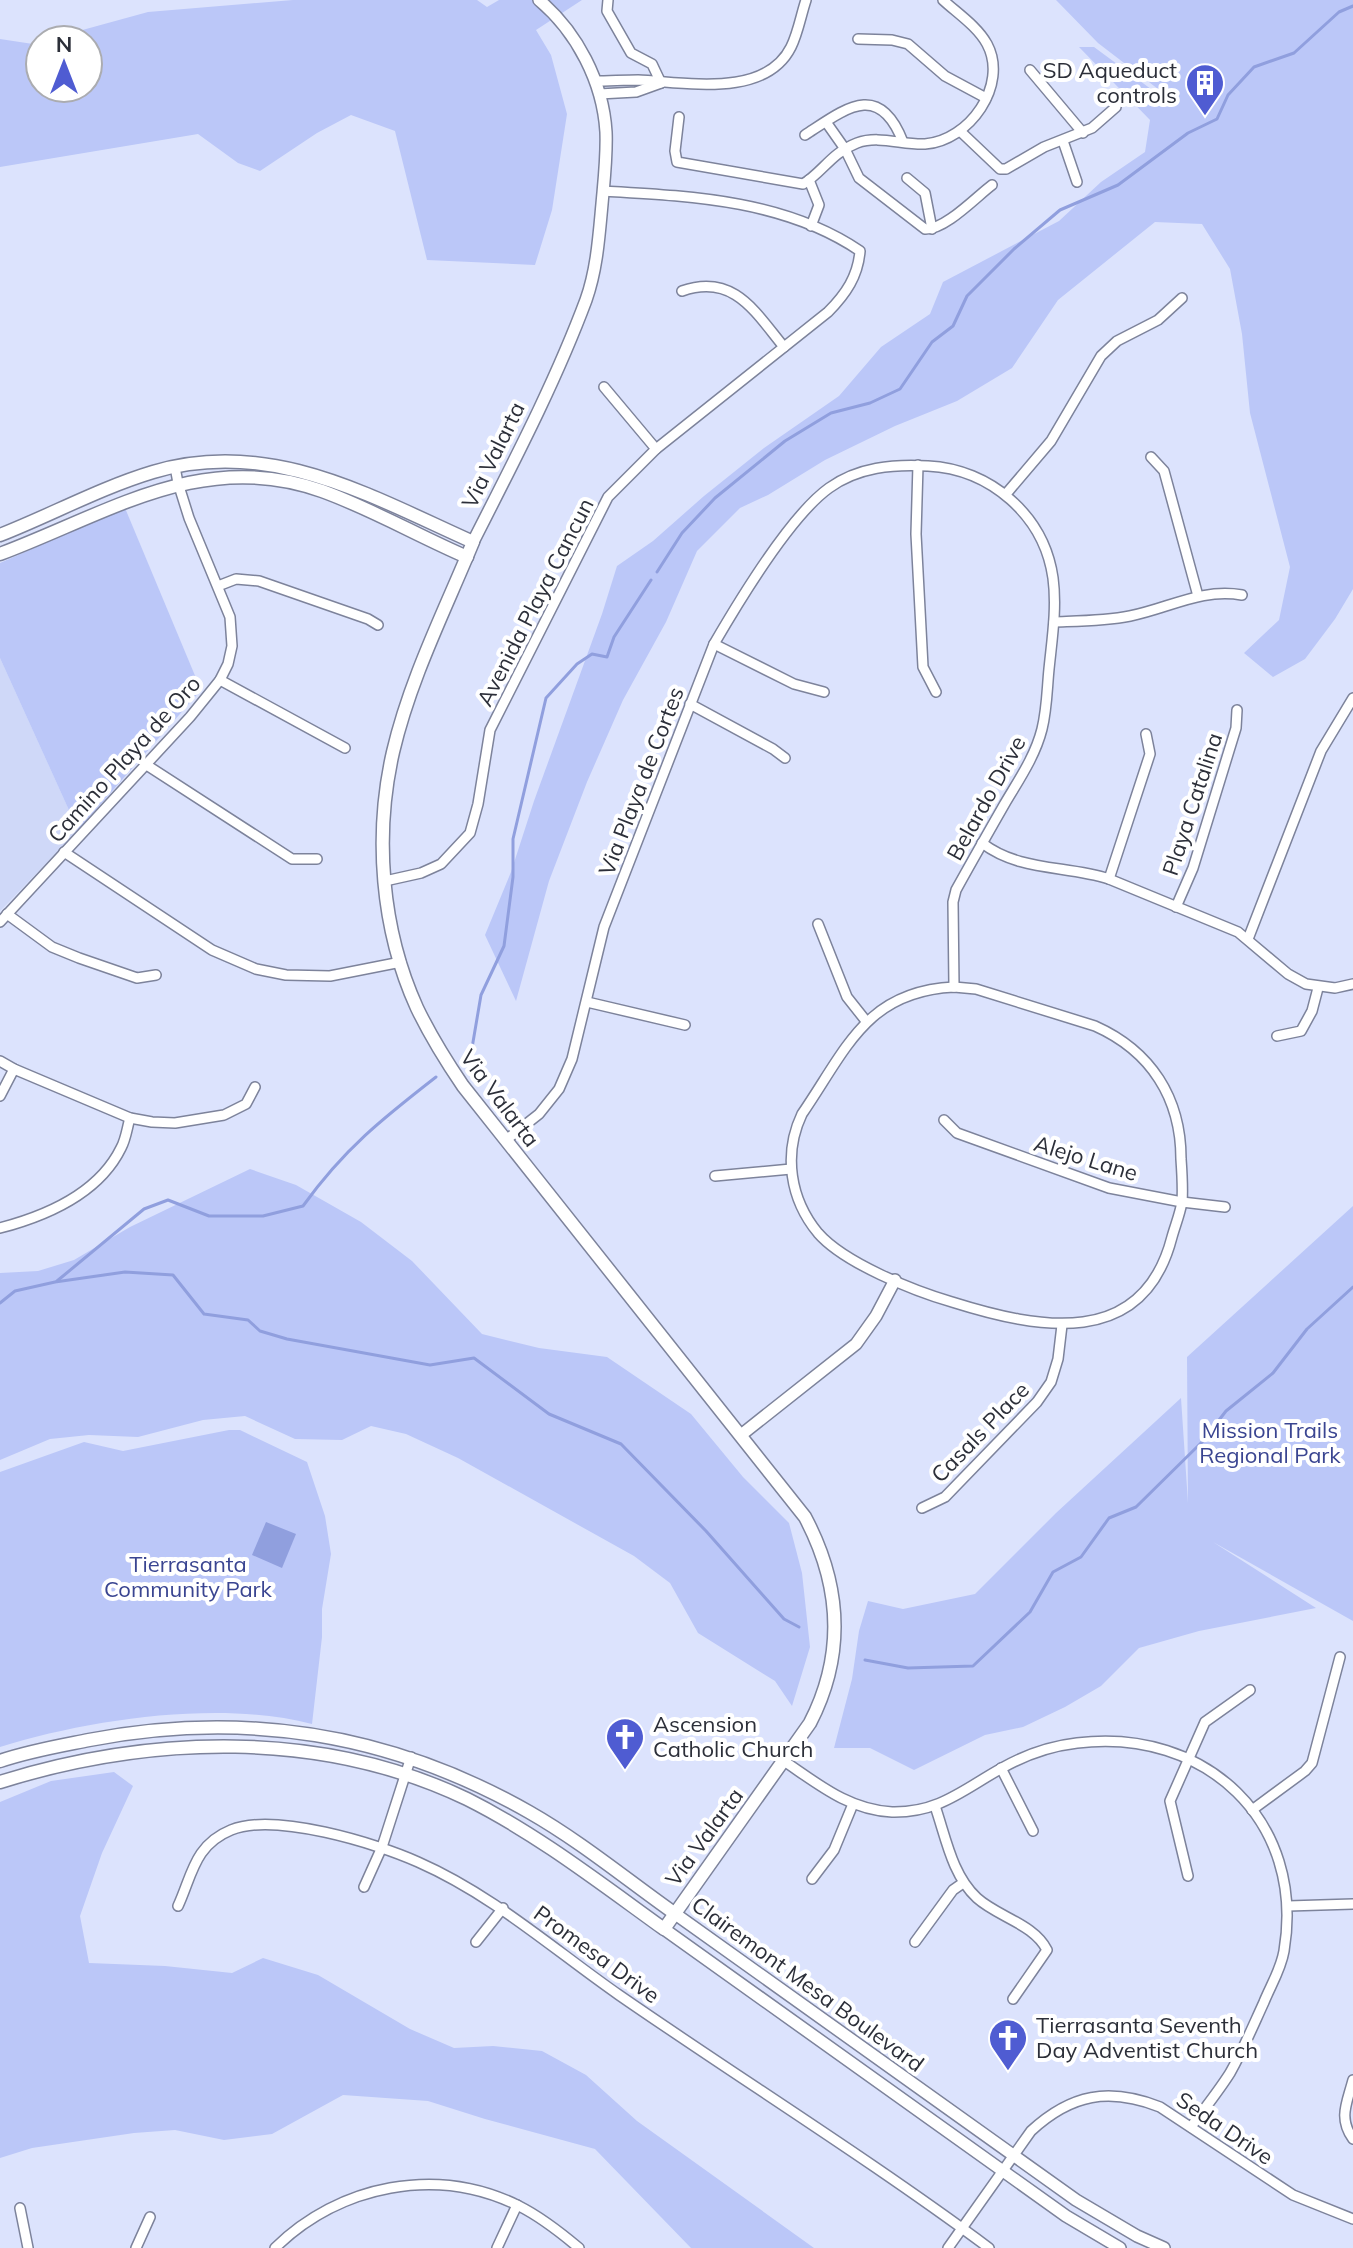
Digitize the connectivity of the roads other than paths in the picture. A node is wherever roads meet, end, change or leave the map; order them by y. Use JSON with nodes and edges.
{"nodes":[{"id":1,"x":539,"y":0,"type":"edge"},
{"id":2,"x":608,"y":0,"type":"edge"},
{"id":3,"x":806,"y":0,"type":"edge"},
{"id":4,"x":943,"y":0,"type":"edge"},
{"id":5,"x":858,"y":39,"type":"dead end"},
{"id":6,"x":1030,"y":70,"type":"dead end"},
{"id":7,"x":595,"y":81,"type":"junction"},
{"id":8,"x":661,"y":83,"type":"junction"},
{"id":9,"x":599,"y":94,"type":"junction"},
{"id":10,"x":986,"y":98,"type":"junction"},
{"id":11,"x":1116,"y":107,"type":"dead end"},
{"id":12,"x":679,"y":117,"type":"dead end"},
{"id":13,"x":826,"y":122,"type":"junction"},
{"id":14,"x":960,"y":131,"type":"junction"},
{"id":15,"x":1083,"y":133,"type":"junction"},
{"id":16,"x":805,"y":135,"type":"dead end"},
{"id":17,"x":1063,"y":141,"type":"junction"},
{"id":18,"x":903,"y":142,"type":"junction"},
{"id":19,"x":845,"y":149,"type":"junction"},
{"id":20,"x":907,"y":178,"type":"dead end"},
{"id":21,"x":809,"y":180,"type":"junction"},
{"id":22,"x":1077,"y":182,"type":"dead end"},
{"id":23,"x":992,"y":185,"type":"dead end"},
{"id":24,"x":603,"y":191,"type":"junction"},
{"id":25,"x":811,"y":226,"type":"junction"},
{"id":26,"x":932,"y":229,"type":"junction"},
{"id":27,"x":682,"y":291,"type":"dead end"},
{"id":28,"x":1182,"y":298,"type":"dead end"},
{"id":29,"x":784,"y":347,"type":"junction"},
{"id":30,"x":604,"y":387,"type":"dead end"},
{"id":31,"x":656,"y":449,"type":"junction"},
{"id":32,"x":1151,"y":457,"type":"dead end"},
{"id":33,"x":918,"y":465,"type":"junction"},
{"id":34,"x":175,"y":467,"type":"junction"},
{"id":35,"x":869,"y":469,"type":"joint"},
{"id":36,"x":178,"y":483,"type":"junction"},
{"id":37,"x":1006,"y":494,"type":"junction"},
{"id":38,"x":0,"y":535,"type":"edge"},
{"id":39,"x":473,"y":542,"type":"junction"},
{"id":40,"x":0,"y":554,"type":"edge"},
{"id":41,"x":467,"y":557,"type":"junction"},
{"id":42,"x":218,"y":586,"type":"junction"},
{"id":43,"x":1242,"y":595,"type":"dead end"},
{"id":44,"x":1198,"y":596,"type":"junction"},
{"id":45,"x":1054,"y":622,"type":"junction"},
{"id":46,"x":378,"y":625,"type":"dead end"},
{"id":47,"x":714,"y":644,"type":"junction"},
{"id":48,"x":220,"y":680,"type":"junction"},
{"id":49,"x":824,"y":692,"type":"dead end"},
{"id":50,"x":936,"y":692,"type":"dead end"},
{"id":51,"x":1353,"y":698,"type":"edge"},
{"id":52,"x":690,"y":704,"type":"junction"},
{"id":53,"x":1237,"y":710,"type":"dead end"},
{"id":54,"x":1146,"y":734,"type":"dead end"},
{"id":55,"x":345,"y":748,"type":"dead end"},
{"id":56,"x":785,"y":758,"type":"dead end"},
{"id":57,"x":145,"y":764,"type":"junction"},
{"id":58,"x":982,"y":843,"type":"junction"},
{"id":59,"x":64,"y":852,"type":"junction"},
{"id":60,"x":317,"y":859,"type":"dead end"},
{"id":61,"x":1109,"y":879,"type":"junction"},
{"id":62,"x":385,"y":881,"type":"junction"},
{"id":63,"x":1176,"y":907,"type":"junction"},
{"id":64,"x":4,"y":918,"type":"edge"},
{"id":65,"x":818,"y":924,"type":"dead end"},
{"id":66,"x":1248,"y":939,"type":"junction"},
{"id":67,"x":401,"y":962,"type":"junction"},
{"id":68,"x":156,"y":975,"type":"dead end"},
{"id":69,"x":1353,"y":984,"type":"edge"},
{"id":70,"x":954,"y":987,"type":"junction"},
{"id":71,"x":1318,"y":988,"type":"junction"},
{"id":72,"x":587,"y":1002,"type":"junction"},
{"id":73,"x":866,"y":1021,"type":"junction"},
{"id":74,"x":685,"y":1025,"type":"dead end"},
{"id":75,"x":1277,"y":1036,"type":"dead end"},
{"id":76,"x":0,"y":1061,"type":"edge"},
{"id":77,"x":14,"y":1069,"type":"junction"},
{"id":78,"x":255,"y":1087,"type":"dead end"},
{"id":79,"x":0,"y":1096,"type":"edge"},
{"id":80,"x":130,"y":1118,"type":"junction"},
{"id":81,"x":944,"y":1120,"type":"dead end"},
{"id":82,"x":506,"y":1140,"type":"junction"},
{"id":83,"x":791,"y":1169,"type":"junction"},
{"id":84,"x":715,"y":1176,"type":"dead end"},
{"id":85,"x":1182,"y":1202,"type":"junction"},
{"id":86,"x":1225,"y":1207,"type":"dead end"},
{"id":87,"x":0,"y":1228,"type":"edge"},
{"id":88,"x":895,"y":1280,"type":"junction"},
{"id":89,"x":1062,"y":1325,"type":"junction"},
{"id":90,"x":741,"y":1435,"type":"junction"},
{"id":91,"x":922,"y":1508,"type":"dead end"},
{"id":92,"x":1340,"y":1657,"type":"dead end"},
{"id":93,"x":1250,"y":1690,"type":"dead end"},
{"id":94,"x":235,"y":1727,"type":"junction"},
{"id":95,"x":207,"y":1745,"type":"junction"},
{"id":96,"x":411,"y":1757,"type":"junction"},
{"id":97,"x":1188,"y":1759,"type":"junction"},
{"id":98,"x":0,"y":1761,"type":"edge"},
{"id":99,"x":784,"y":1761,"type":"junction"},
{"id":100,"x":1001,"y":1768,"type":"junction"},
{"id":101,"x":405,"y":1775,"type":"junction"},
{"id":102,"x":0,"y":1782,"type":"edge"},
{"id":103,"x":853,"y":1804,"type":"junction"},
{"id":104,"x":935,"y":1806,"type":"junction"},
{"id":105,"x":1252,"y":1810,"type":"junction"},
{"id":106,"x":1033,"y":1831,"type":"dead end"},
{"id":107,"x":382,"y":1847,"type":"junction"},
{"id":108,"x":1188,"y":1876,"type":"dead end"},
{"id":109,"x":812,"y":1879,"type":"dead end"},
{"id":110,"x":963,"y":1883,"type":"junction"},
{"id":111,"x":364,"y":1887,"type":"dead end"},
{"id":112,"x":1353,"y":1904,"type":"edge"},
{"id":113,"x":178,"y":1906,"type":"dead end"},
{"id":114,"x":1288,"y":1906,"type":"junction"},
{"id":115,"x":503,"y":1908,"type":"junction"},
{"id":116,"x":674,"y":1913,"type":"junction"},
{"id":117,"x":664,"y":1929,"type":"junction"},
{"id":118,"x":476,"y":1942,"type":"dead end"},
{"id":119,"x":915,"y":1942,"type":"dead end"},
{"id":120,"x":1013,"y":1999,"type":"dead end"},
{"id":121,"x":1353,"y":2080,"type":"edge"},
{"id":122,"x":1191,"y":2127,"type":"junction"},
{"id":123,"x":1353,"y":2139,"type":"edge"},
{"id":124,"x":1015,"y":2154,"type":"junction"},
{"id":125,"x":1004,"y":2169,"type":"junction"},
{"id":126,"x":517,"y":2205,"type":"junction"},
{"id":127,"x":20,"y":2208,"type":"dead end"},
{"id":128,"x":150,"y":2217,"type":"dead end"},
{"id":129,"x":1353,"y":2219,"type":"edge"},
{"id":130,"x":962,"y":2228,"type":"junction"},
{"id":131,"x":28,"y":2248,"type":"edge"},
{"id":132,"x":136,"y":2248,"type":"edge"},
{"id":133,"x":275,"y":2248,"type":"edge"},
{"id":134,"x":497,"y":2248,"type":"edge"},
{"id":135,"x":579,"y":2248,"type":"edge"},
{"id":136,"x":948,"y":2248,"type":"edge"},
{"id":137,"x":989,"y":2248,"type":"edge"},
{"id":138,"x":1120,"y":2248,"type":"edge"},
{"id":139,"x":1164,"y":2248,"type":"edge"}],
"edges":[{"from":1,"to":7,"type":"street","name":"Via Valarta"},
{"from":2,"to":8,"type":"street"},
{"from":3,"to":8,"type":"street"},
{"from":4,"to":10,"type":"street"},
{"from":5,"to":10,"type":"street"},
{"from":6,"to":15,"type":"street"},
{"from":7,"to":8,"type":"street"},
{"from":7,"to":9,"type":"street","name":"Via Valarta"},
{"from":8,"to":9,"type":"street"},
{"from":9,"to":24,"type":"street","name":"Via Valarta"},
{"from":10,"to":14,"type":"street"},
{"from":11,"to":15,"type":"street"},
{"from":12,"to":21,"type":"street"},
{"from":13,"to":16,"type":"street"},
{"from":13,"to":18,"type":"street"},
{"from":13,"to":19,"type":"street"},
{"from":14,"to":17,"type":"street"},
{"from":14,"to":18,"type":"street"},
{"from":15,"to":17,"type":"street"},
{"from":17,"to":22,"type":"street"},
{"from":18,"to":19,"type":"street"},
{"from":19,"to":21,"type":"street"},
{"from":19,"to":26,"type":"street"},
{"from":20,"to":26,"type":"street"},
{"from":21,"to":25,"type":"street"},
{"from":23,"to":26,"type":"street"},
{"from":24,"to":25,"type":"street"},
{"from":24,"to":39,"type":"street","name":"Via Valarta"},
{"from":25,"to":29,"type":"street","name":"Avenida Playa Cancun"},
{"from":27,"to":29,"type":"street"},
{"from":28,"to":37,"type":"street"},
{"from":29,"to":31,"type":"street","name":"Avenida Playa Cancun"},
{"from":30,"to":31,"type":"street"},
{"from":31,"to":62,"type":"street","name":"Avenida Playa Cancun"},
{"from":32,"to":44,"type":"street"},
{"from":33,"to":35,"type":"street","name":"Belardo Drive"},
{"from":33,"to":37,"type":"street","name":"Belardo Drive"},
{"from":33,"to":50,"type":"street"},
{"from":34,"to":36,"type":"street","name":"Camino Playa de Oro"},
{"from":34,"to":38,"type":"main road"},
{"from":34,"to":39,"type":"main road"},
{"from":35,"to":47,"type":"street","name":"Via Playa de Cortes"},
{"from":36,"to":40,"type":"main road"},
{"from":36,"to":41,"type":"main road"},
{"from":36,"to":42,"type":"street","name":"Camino Playa de Oro"},
{"from":37,"to":45,"type":"street","name":"Belardo Drive"},
{"from":39,"to":41,"type":"main road","name":"Via Valarta"},
{"from":41,"to":62,"type":"main road","name":"Via Valarta"},
{"from":42,"to":46,"type":"street"},
{"from":42,"to":48,"type":"street","name":"Camino Playa de Oro"},
{"from":43,"to":44,"type":"street"},
{"from":44,"to":45,"type":"street"},
{"from":45,"to":58,"type":"street","name":"Belardo Drive"},
{"from":47,"to":49,"type":"street"},
{"from":47,"to":52,"type":"street","name":"Via Playa de Cortes"},
{"from":48,"to":55,"type":"street"},
{"from":48,"to":57,"type":"street","name":"Camino Playa de Oro"},
{"from":51,"to":66,"type":"street"},
{"from":52,"to":56,"type":"street"},
{"from":52,"to":72,"type":"street","name":"Via Playa de Cortes"},
{"from":53,"to":63,"type":"street","name":"Playa Catalina"},
{"from":54,"to":61,"type":"street"},
{"from":57,"to":59,"type":"street","name":"Camino Playa de Oro"},
{"from":57,"to":60,"type":"street"},
{"from":58,"to":61,"type":"street"},
{"from":58,"to":70,"type":"street","name":"Belardo Drive"},
{"from":59,"to":64,"type":"street","name":"Camino Playa de Oro"},
{"from":59,"to":67,"type":"street"},
{"from":61,"to":63,"type":"street"},
{"from":62,"to":67,"type":"main road","name":"Via Valarta"},
{"from":63,"to":66,"type":"street"},
{"from":64,"to":68,"type":"street"},
{"from":65,"to":73,"type":"street"},
{"from":66,"to":71,"type":"street"},
{"from":67,"to":82,"type":"main road","name":"Via Valarta"},
{"from":69,"to":71,"type":"street"},
{"from":70,"to":73,"type":"street"},
{"from":70,"to":85,"type":"street"},
{"from":71,"to":75,"type":"street"},
{"from":72,"to":74,"type":"street"},
{"from":72,"to":82,"type":"street","name":"Via Playa de Cortes"},
{"from":73,"to":83,"type":"street"},
{"from":76,"to":77,"type":"street"},
{"from":77,"to":79,"type":"street"},
{"from":77,"to":80,"type":"street"},
{"from":78,"to":80,"type":"street"},
{"from":80,"to":87,"type":"street"},
{"from":81,"to":85,"type":"street","name":"Alejo Lane"},
{"from":82,"to":90,"type":"main road","name":"Via Valarta"},
{"from":83,"to":84,"type":"street"},
{"from":83,"to":88,"type":"street"},
{"from":85,"to":86,"type":"street","name":"Alejo Lane"},
{"from":85,"to":89,"type":"street"},
{"from":88,"to":89,"type":"street"},
{"from":88,"to":90,"type":"street"},
{"from":89,"to":91,"type":"street","name":"Casals Place"},
{"from":90,"to":99,"type":"main road","name":"Via Valarta"},
{"from":92,"to":105,"type":"street"},
{"from":93,"to":97,"type":"street"},
{"from":94,"to":95,"type":"main road"},
{"from":94,"to":96,"type":"main road","name":"Clairemont Mesa Boulevard"},
{"from":94,"to":98,"type":"main road","name":"Clairemont Mesa Boulevard"},
{"from":95,"to":101,"type":"main road","name":"Clairemont Mesa Boulevard"},
{"from":95,"to":102,"type":"main road","name":"Clairemont Mesa Boulevard"},
{"from":96,"to":101,"type":"street"},
{"from":96,"to":116,"type":"main road","name":"Clairemont Mesa Boulevard"},
{"from":97,"to":100,"type":"street"},
{"from":97,"to":105,"type":"street"},
{"from":97,"to":108,"type":"street"},
{"from":99,"to":103,"type":"street"},
{"from":99,"to":116,"type":"main road","name":"Via Valarta"},
{"from":100,"to":104,"type":"street"},
{"from":100,"to":106,"type":"street"},
{"from":101,"to":107,"type":"street"},
{"from":101,"to":117,"type":"main road","name":"Clairemont Mesa Boulevard"},
{"from":103,"to":104,"type":"street"},
{"from":103,"to":109,"type":"street"},
{"from":104,"to":110,"type":"street"},
{"from":105,"to":114,"type":"street"},
{"from":107,"to":111,"type":"street"},
{"from":107,"to":113,"type":"street","name":"Promesa Drive"},
{"from":107,"to":115,"type":"street","name":"Promesa Drive"},
{"from":110,"to":119,"type":"street"},
{"from":110,"to":120,"type":"street"},
{"from":112,"to":114,"type":"street"},
{"from":114,"to":122,"type":"street"},
{"from":115,"to":118,"type":"street"},
{"from":115,"to":130,"type":"street","name":"Promesa Drive"},
{"from":116,"to":117,"type":"main road","name":"Via Valarta"},
{"from":116,"to":124,"type":"street","name":"Clairemont Mesa Boulevard"},
{"from":117,"to":125,"type":"street","name":"Clairemont Mesa Boulevard"},
{"from":121,"to":123,"type":"street"},
{"from":122,"to":124,"type":"street","name":"Seda Drive"},
{"from":122,"to":129,"type":"street","name":"Seda Drive"},
{"from":124,"to":125,"type":"street","name":"Seda Drive"},
{"from":124,"to":139,"type":"street","name":"Clairemont Mesa Boulevard"},
{"from":125,"to":130,"type":"street","name":"Seda Drive"},
{"from":125,"to":138,"type":"street","name":"Clairemont Mesa Boulevard"},
{"from":126,"to":133,"type":"street"},
{"from":126,"to":134,"type":"street"},
{"from":126,"to":135,"type":"street"},
{"from":127,"to":131,"type":"street"},
{"from":128,"to":132,"type":"street"},
{"from":130,"to":136,"type":"street","name":"Seda Drive"},
{"from":130,"to":137,"type":"street","name":"Promesa Drive"}]}
